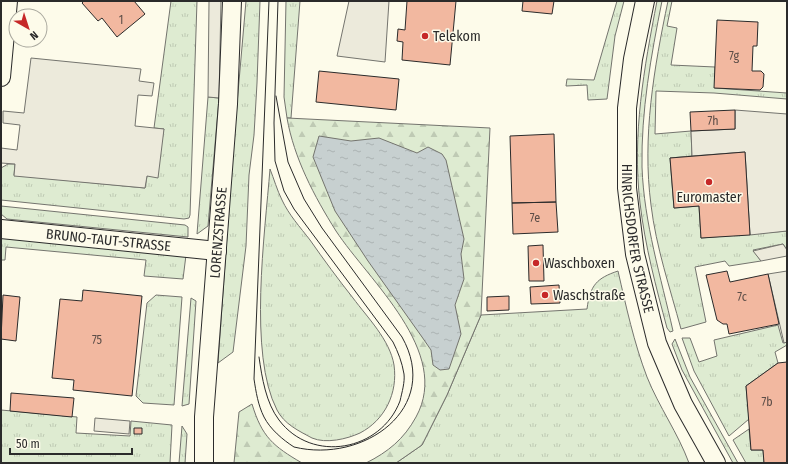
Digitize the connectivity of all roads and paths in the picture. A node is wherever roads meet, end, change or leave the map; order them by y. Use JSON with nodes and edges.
{"nodes":[{"id":1,"x":8,"y":1,"type":"edge"},
{"id":2,"x":232,"y":1,"type":"edge"},
{"id":3,"x":645,"y":1,"type":"edge"},
{"id":4,"x":1,"y":77,"type":"edge"},
{"id":5,"x":1,"y":229,"type":"edge"},
{"id":6,"x":217,"y":251,"type":"junction"},
{"id":7,"x":204,"y":463,"type":"edge"},
{"id":8,"x":716,"y":463,"type":"edge"}],
"edges":[{"from":1,"to":4,"type":"street"},
{"from":2,"to":6,"type":"street","name":"LORENZSTRASSE"},
{"from":3,"to":8,"type":"street","name":"HINRICHSDORFER STRASSE"},
{"from":5,"to":6,"type":"street","name":"BRUNO-TAUT-STRASSE"},
{"from":6,"to":7,"type":"street","name":"LORENZSTRASSE"}]}
